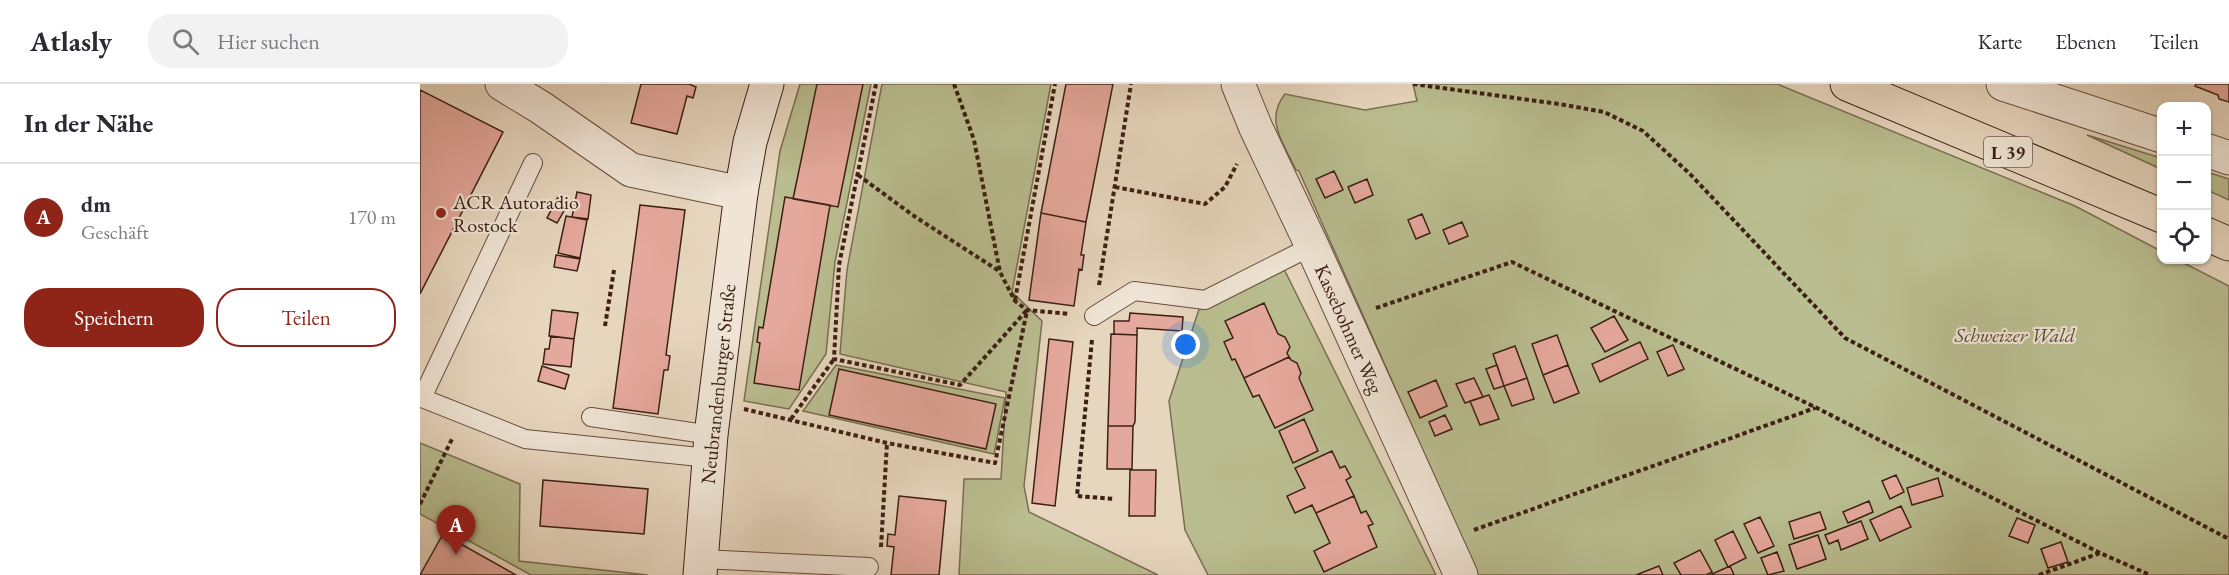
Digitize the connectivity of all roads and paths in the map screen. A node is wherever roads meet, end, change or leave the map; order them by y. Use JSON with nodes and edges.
{"nodes":[{"id":1,"x":502,"y":84,"type":"edge"},
{"id":2,"x":767,"y":84,"type":"edge"},
{"id":3,"x":876,"y":84,"type":"edge"},
{"id":4,"x":954,"y":84,"type":"edge"},
{"id":5,"x":1055,"y":84,"type":"edge"},
{"id":6,"x":1131,"y":84,"type":"edge"},
{"id":7,"x":1238,"y":84,"type":"edge"},
{"id":8,"x":1413,"y":84,"type":"edge"},
{"id":9,"x":2003,"y":84,"type":"edge"},
{"id":10,"x":1853,"y":85,"type":"edge"},
{"id":11,"x":1256,"y":128,"type":"junction"},
{"id":12,"x":2157,"y":134,"type":"edge"},
{"id":13,"x":2211,"y":152,"type":"edge"},
{"id":14,"x":2229,"y":158,"type":"edge"},
{"id":15,"x":533,"y":164,"type":"dead end"},
{"id":16,"x":858,"y":175,"type":"junction"},
{"id":17,"x":1115,"y":187,"type":"junction"},
{"id":18,"x":741,"y":193,"type":"junction"},
{"id":19,"x":2157,"y":214,"type":"edge"},
{"id":20,"x":2211,"y":236,"type":"edge"},
{"id":21,"x":2229,"y":244,"type":"edge"},
{"id":22,"x":1312,"y":246,"type":"junction"},
{"id":23,"x":614,"y":270,"type":"dead end"},
{"id":24,"x":1000,"y":272,"type":"junction"},
{"id":25,"x":1015,"y":301,"type":"junction"},
{"id":26,"x":1028,"y":310,"type":"junction"},
{"id":27,"x":1094,"y":316,"type":"junction"},
{"id":28,"x":1344,"y":319,"type":"junction"},
{"id":29,"x":605,"y":326,"type":"dead end"},
{"id":30,"x":834,"y":359,"type":"junction"},
{"id":31,"x":736,"y":407,"type":"dead end"},
{"id":32,"x":1815,"y":408,"type":"junction"},
{"id":33,"x":463,"y":416,"type":"junction"},
{"id":34,"x":591,"y":417,"type":"dead end"},
{"id":35,"x":791,"y":419,"type":"junction"},
{"id":36,"x":887,"y":443,"type":"junction"},
{"id":37,"x":710,"y":447,"type":"junction"},
{"id":38,"x":1115,"y":499,"type":"dead end"},
{"id":39,"x":420,"y":504,"type":"edge"},
{"id":40,"x":2229,"y":539,"type":"edge"},
{"id":41,"x":1445,"y":541,"type":"junction"},
{"id":42,"x":2100,"y":553,"type":"junction"},
{"id":43,"x":875,"y":562,"type":"joint"},
{"id":44,"x":700,"y":567,"type":"edge"},
{"id":45,"x":1461,"y":575,"type":"edge"},
{"id":46,"x":2040,"y":575,"type":"edge"},
{"id":47,"x":2150,"y":575,"type":"edge"}],
"edges":[{"from":1,"to":18,"type":"street"},
{"from":2,"to":18,"type":"street","name":"Neubrandenburger Straße"},
{"from":3,"to":16,"type":"path"},
{"from":4,"to":24,"type":"path"},
{"from":5,"to":25,"type":"path"},
{"from":6,"to":17,"type":"path"},
{"from":7,"to":11,"type":"street","name":"Kassebohmer Weg"},
{"from":8,"to":40,"type":"path"},
{"from":9,"to":12,"type":"street"},
{"from":10,"to":19,"type":"main road","number":"L 39"},
{"from":11,"to":17,"type":"path"},
{"from":11,"to":22,"type":"street","name":"Kassebohmer Weg"},
{"from":13,"to":14,"type":"street"},
{"from":15,"to":33,"type":"lane"},
{"from":16,"to":24,"type":"path"},
{"from":16,"to":30,"type":"path"},
{"from":17,"to":27,"type":"path"},
{"from":18,"to":37,"type":"street","name":"Neubrandenburger Straße"},
{"from":20,"to":21,"type":"main road"},
{"from":22,"to":27,"type":"lane"},
{"from":22,"to":28,"type":"street","name":"Kassebohmer Weg"},
{"from":23,"to":29,"type":"path"},
{"from":24,"to":25,"type":"path"},
{"from":25,"to":26,"type":"path"},
{"from":26,"to":27,"type":"path"},
{"from":26,"to":30,"type":"path"},
{"from":26,"to":36,"type":"path"},
{"from":27,"to":38,"type":"path"},
{"from":28,"to":32,"type":"path"},
{"from":28,"to":41,"type":"street","name":"Kassebohmer Weg"},
{"from":30,"to":35,"type":"path"},
{"from":31,"to":35,"type":"path"},
{"from":32,"to":41,"type":"path"},
{"from":32,"to":42,"type":"path"},
{"from":33,"to":37,"type":"lane"},
{"from":33,"to":39,"type":"path"},
{"from":34,"to":37,"type":"lane"},
{"from":35,"to":36,"type":"path"},
{"from":36,"to":43,"type":"path"},
{"from":37,"to":44,"type":"street","name":"Neubrandenburger Straße"},
{"from":41,"to":45,"type":"street","name":"Kassebohmer Weg"},
{"from":42,"to":46,"type":"path"},
{"from":42,"to":47,"type":"path"},
{"from":43,"to":44,"type":"lane"}]}
